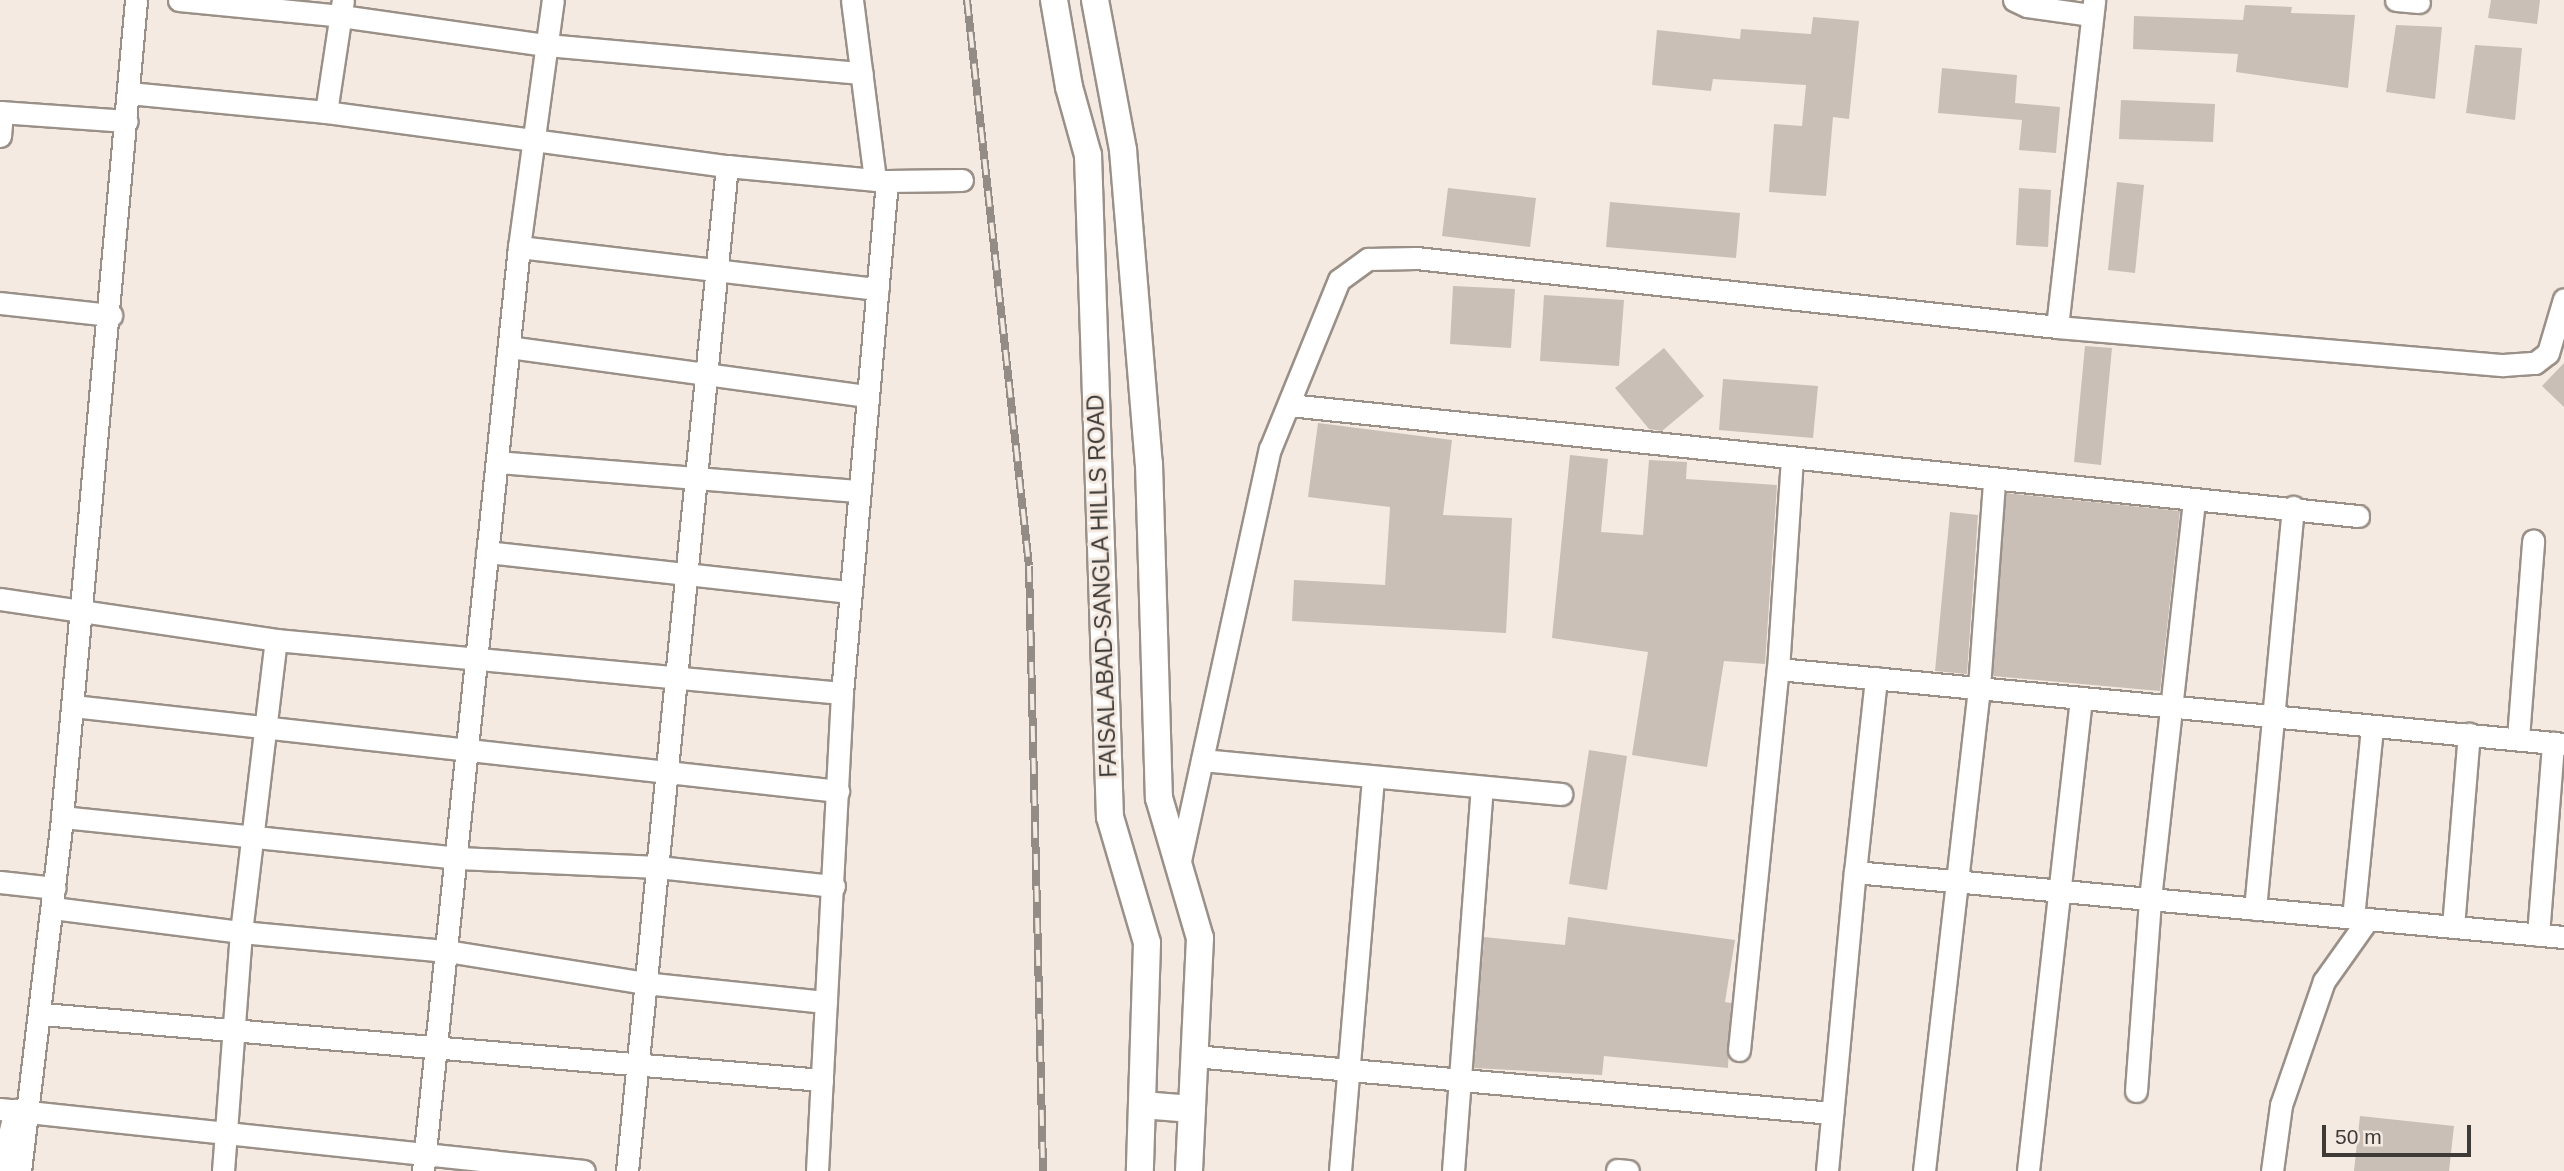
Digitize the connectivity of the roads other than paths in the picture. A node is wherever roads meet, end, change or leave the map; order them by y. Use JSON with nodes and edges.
{"nodes":[{"id":1,"x":136,"y":0,"type":"edge"},
{"id":2,"x":179,"y":0,"type":"edge"},
{"id":3,"x":553,"y":0,"type":"edge"},
{"id":4,"x":852,"y":0,"type":"edge"},
{"id":5,"x":1054,"y":0,"type":"edge"},
{"id":6,"x":1095,"y":0,"type":"edge"},
{"id":7,"x":2014,"y":0,"type":"edge"},
{"id":8,"x":2396,"y":0,"type":"edge"},
{"id":9,"x":2419,"y":2,"type":"dead end"},
{"id":10,"x":342,"y":8,"type":"edge"},
{"id":11,"x":2092,"y":8,"type":"edge"},
{"id":12,"x":546,"y":45,"type":"junction"},
{"id":13,"x":862,"y":73,"type":"junction"},
{"id":14,"x":129,"y":93,"type":"junction"},
{"id":15,"x":1,"y":112,"type":"edge"},
{"id":16,"x":326,"y":113,"type":"junction"},
{"id":17,"x":127,"y":121,"type":"junction"},
{"id":18,"x":0,"y":136,"type":"edge"},
{"id":19,"x":531,"y":140,"type":"junction"},
{"id":20,"x":727,"y":166,"type":"junction"},
{"id":21,"x":962,"y":180,"type":"dead end"},
{"id":22,"x":881,"y":181,"type":"junction"},
{"id":23,"x":519,"y":247,"type":"junction"},
{"id":24,"x":717,"y":270,"type":"junction"},
{"id":25,"x":878,"y":289,"type":"junction"},
{"id":26,"x":2564,"y":299,"type":"edge"},
{"id":27,"x":0,"y":303,"type":"edge"},
{"id":28,"x":111,"y":315,"type":"junction"},
{"id":29,"x":2057,"y":327,"type":"junction"},
{"id":30,"x":509,"y":347,"type":"junction"},
{"id":31,"x":707,"y":374,"type":"junction"},
{"id":32,"x":868,"y":396,"type":"junction"},
{"id":33,"x":1289,"y":405,"type":"junction"},
{"id":34,"x":1793,"y":460,"type":"junction"},
{"id":35,"x":497,"y":462,"type":"junction"},
{"id":36,"x":697,"y":478,"type":"junction"},
{"id":37,"x":1994,"y":482,"type":"junction"},
{"id":38,"x":859,"y":491,"type":"junction"},
{"id":39,"x":2194,"y":499,"type":"junction"},
{"id":40,"x":2293,"y":507,"type":"junction"},
{"id":41,"x":2358,"y":516,"type":"dead end"},
{"id":42,"x":2533,"y":541,"type":"dead end"},
{"id":43,"x":487,"y":552,"type":"junction"},
{"id":44,"x":687,"y":574,"type":"junction"},
{"id":45,"x":851,"y":592,"type":"junction"},
{"id":46,"x":0,"y":598,"type":"edge"},
{"id":47,"x":80,"y":610,"type":"junction"},
{"id":48,"x":276,"y":639,"type":"junction"},
{"id":49,"x":476,"y":660,"type":"junction"},
{"id":50,"x":1778,"y":669,"type":"junction"},
{"id":51,"x":677,"y":678,"type":"junction"},
{"id":52,"x":1876,"y":678,"type":"junction"},
{"id":53,"x":1979,"y":687,"type":"junction"},
{"id":54,"x":842,"y":693,"type":"junction"},
{"id":55,"x":2081,"y":698,"type":"junction"},
{"id":56,"x":73,"y":706,"type":"junction"},
{"id":57,"x":2174,"y":706,"type":"junction"},
{"id":58,"x":2276,"y":716,"type":"junction"},
{"id":59,"x":267,"y":728,"type":"junction"},
{"id":60,"x":2372,"y":728,"type":"junction"},
{"id":61,"x":2469,"y":734,"type":"junction"},
{"id":62,"x":2518,"y":738,"type":"junction"},
{"id":63,"x":2558,"y":743,"type":"edge"},
{"id":64,"x":467,"y":750,"type":"junction"},
{"id":65,"x":1202,"y":760,"type":"junction"},
{"id":66,"x":667,"y":772,"type":"junction"},
{"id":67,"x":1373,"y":776,"type":"junction"},
{"id":68,"x":1482,"y":787,"type":"junction"},
{"id":69,"x":838,"y":791,"type":"junction"},
{"id":70,"x":1561,"y":794,"type":"dead end"},
{"id":71,"x":62,"y":817,"type":"junction"},
{"id":72,"x":251,"y":836,"type":"junction"},
{"id":73,"x":458,"y":858,"type":"junction"},
{"id":74,"x":1179,"y":865,"type":"junction"},
{"id":75,"x":658,"y":867,"type":"junction"},
{"id":76,"x":1855,"y":873,"type":"junction"},
{"id":77,"x":0,"y":882,"type":"edge"},
{"id":78,"x":1954,"y":882,"type":"junction"},
{"id":79,"x":834,"y":886,"type":"junction"},
{"id":80,"x":2058,"y":891,"type":"junction"},
{"id":81,"x":54,"y":898,"type":"junction"},
{"id":82,"x":2150,"y":899,"type":"junction"},
{"id":83,"x":2255,"y":909,"type":"junction"},
{"id":84,"x":2361,"y":919,"type":"junction"},
{"id":85,"x":2454,"y":927,"type":"junction"},
{"id":86,"x":241,"y":932,"type":"junction"},
{"id":87,"x":2538,"y":935,"type":"junction"},
{"id":88,"x":2564,"y":937,"type":"edge"},
{"id":89,"x":447,"y":951,"type":"junction"},
{"id":90,"x":645,"y":983,"type":"junction"},
{"id":91,"x":825,"y":1002,"type":"junction"},
{"id":92,"x":42,"y":1014,"type":"junction"},
{"id":93,"x":237,"y":1030,"type":"junction"},
{"id":94,"x":436,"y":1047,"type":"junction"},
{"id":95,"x":1739,"y":1050,"type":"dead end"},
{"id":96,"x":1194,"y":1056,"type":"junction"},
{"id":97,"x":638,"y":1064,"type":"junction"},
{"id":98,"x":1348,"y":1069,"type":"junction"},
{"id":99,"x":1458,"y":1079,"type":"junction"},
{"id":100,"x":822,"y":1080,"type":"junction"},
{"id":101,"x":2136,"y":1091,"type":"dead end"},
{"id":102,"x":1142,"y":1105,"type":"junction"},
{"id":103,"x":1192,"y":1109,"type":"junction"},
{"id":104,"x":14,"y":1110,"type":"edge"},
{"id":105,"x":1832,"y":1113,"type":"junction"},
{"id":106,"x":227,"y":1133,"type":"junction"},
{"id":107,"x":424,"y":1163,"type":"edge"},
{"id":108,"x":538,"y":1168,"type":"edge"},
{"id":109,"x":0,"y":1171,"type":"edge"},
{"id":110,"x":20,"y":1171,"type":"edge"},
{"id":111,"x":223,"y":1171,"type":"edge"},
{"id":112,"x":584,"y":1171,"type":"edge"},
{"id":113,"x":627,"y":1171,"type":"edge"},
{"id":114,"x":817,"y":1171,"type":"edge"},
{"id":115,"x":1140,"y":1171,"type":"edge"},
{"id":116,"x":1189,"y":1171,"type":"edge"},
{"id":117,"x":1340,"y":1171,"type":"edge"},
{"id":118,"x":1452,"y":1171,"type":"edge"},
{"id":119,"x":1827,"y":1171,"type":"edge"},
{"id":120,"x":1924,"y":1171,"type":"edge"},
{"id":121,"x":2028,"y":1171,"type":"edge"},
{"id":122,"x":2272,"y":1171,"type":"edge"}],
"edges":[{"from":1,"to":14,"type":"street"},
{"from":2,"to":10,"type":"street"},
{"from":3,"to":12,"type":"street"},
{"from":4,"to":13,"type":"street"},
{"from":5,"to":102,"type":"main road","name":"FAISALABAD-SANGLA HILLS ROAD"},
{"from":6,"to":74,"type":"main road","name":"FAISALABAD-SANGLA HILLS ROAD"},
{"from":7,"to":11,"type":"street"},
{"from":8,"to":9,"type":"street"},
{"from":10,"to":12,"type":"street"},
{"from":10,"to":16,"type":"street"},
{"from":11,"to":29,"type":"street"},
{"from":12,"to":13,"type":"street"},
{"from":12,"to":19,"type":"street"},
{"from":13,"to":22,"type":"street"},
{"from":14,"to":16,"type":"street"},
{"from":14,"to":17,"type":"street"},
{"from":15,"to":17,"type":"street"},
{"from":15,"to":18,"type":"street"},
{"from":16,"to":19,"type":"street"},
{"from":17,"to":28,"type":"street"},
{"from":19,"to":20,"type":"street"},
{"from":19,"to":23,"type":"street"},
{"from":20,"to":22,"type":"street"},
{"from":20,"to":24,"type":"street"},
{"from":21,"to":22,"type":"street"},
{"from":22,"to":25,"type":"street"},
{"from":23,"to":24,"type":"street"},
{"from":23,"to":30,"type":"street"},
{"from":24,"to":25,"type":"street"},
{"from":24,"to":31,"type":"street"},
{"from":25,"to":32,"type":"street"},
{"from":26,"to":29,"type":"street"},
{"from":27,"to":28,"type":"street"},
{"from":28,"to":47,"type":"street"},
{"from":29,"to":33,"type":"street"},
{"from":30,"to":31,"type":"street"},
{"from":30,"to":35,"type":"street"},
{"from":31,"to":32,"type":"street"},
{"from":31,"to":36,"type":"street"},
{"from":32,"to":38,"type":"street"},
{"from":33,"to":34,"type":"street"},
{"from":33,"to":65,"type":"street"},
{"from":34,"to":37,"type":"street"},
{"from":34,"to":50,"type":"street"},
{"from":35,"to":36,"type":"street"},
{"from":35,"to":43,"type":"street"},
{"from":36,"to":38,"type":"street"},
{"from":36,"to":44,"type":"street"},
{"from":37,"to":39,"type":"street"},
{"from":37,"to":53,"type":"street"},
{"from":38,"to":45,"type":"street"},
{"from":39,"to":40,"type":"street"},
{"from":39,"to":57,"type":"street"},
{"from":40,"to":41,"type":"street"},
{"from":40,"to":58,"type":"street"},
{"from":42,"to":62,"type":"street"},
{"from":43,"to":44,"type":"street"},
{"from":43,"to":49,"type":"street"},
{"from":44,"to":45,"type":"street"},
{"from":44,"to":51,"type":"street"},
{"from":45,"to":54,"type":"street"},
{"from":46,"to":47,"type":"street"},
{"from":47,"to":48,"type":"street"},
{"from":47,"to":56,"type":"street"},
{"from":48,"to":49,"type":"street"},
{"from":48,"to":59,"type":"street"},
{"from":49,"to":51,"type":"street"},
{"from":49,"to":64,"type":"street"},
{"from":50,"to":52,"type":"street"},
{"from":50,"to":95,"type":"street"},
{"from":51,"to":54,"type":"street"},
{"from":51,"to":66,"type":"street"},
{"from":52,"to":53,"type":"street"},
{"from":52,"to":76,"type":"street"},
{"from":53,"to":55,"type":"street"},
{"from":53,"to":78,"type":"street"},
{"from":54,"to":69,"type":"street"},
{"from":55,"to":57,"type":"street"},
{"from":55,"to":80,"type":"street"},
{"from":56,"to":59,"type":"street"},
{"from":56,"to":71,"type":"street"},
{"from":57,"to":58,"type":"street"},
{"from":57,"to":82,"type":"street"},
{"from":58,"to":60,"type":"street"},
{"from":58,"to":83,"type":"street"},
{"from":59,"to":64,"type":"street"},
{"from":59,"to":72,"type":"street"},
{"from":60,"to":61,"type":"street"},
{"from":60,"to":84,"type":"street"},
{"from":61,"to":62,"type":"street"},
{"from":61,"to":85,"type":"street"},
{"from":62,"to":63,"type":"street"},
{"from":63,"to":87,"type":"street"},
{"from":64,"to":66,"type":"street"},
{"from":64,"to":73,"type":"street"},
{"from":65,"to":67,"type":"street"},
{"from":65,"to":74,"type":"street"},
{"from":66,"to":69,"type":"street"},
{"from":66,"to":75,"type":"street"},
{"from":67,"to":68,"type":"street"},
{"from":67,"to":98,"type":"street"},
{"from":68,"to":70,"type":"street"},
{"from":68,"to":99,"type":"street"},
{"from":69,"to":79,"type":"street"},
{"from":71,"to":72,"type":"street"},
{"from":71,"to":81,"type":"street"},
{"from":72,"to":73,"type":"street"},
{"from":72,"to":86,"type":"street"},
{"from":73,"to":75,"type":"street"},
{"from":73,"to":89,"type":"street"},
{"from":74,"to":96,"type":"main road","name":"FAISALABAD-SANGLA HILLS ROAD"},
{"from":75,"to":79,"type":"street"},
{"from":75,"to":90,"type":"street"},
{"from":76,"to":78,"type":"street"},
{"from":76,"to":105,"type":"street"},
{"from":77,"to":81,"type":"street"},
{"from":78,"to":80,"type":"street"},
{"from":78,"to":120,"type":"street"},
{"from":79,"to":91,"type":"street"},
{"from":80,"to":82,"type":"street"},
{"from":80,"to":121,"type":"street"},
{"from":81,"to":86,"type":"street"},
{"from":81,"to":92,"type":"street"},
{"from":82,"to":83,"type":"street"},
{"from":82,"to":101,"type":"street"},
{"from":83,"to":84,"type":"street"},
{"from":84,"to":85,"type":"street"},
{"from":84,"to":122,"type":"street"},
{"from":85,"to":87,"type":"street"},
{"from":86,"to":89,"type":"street"},
{"from":86,"to":93,"type":"street"},
{"from":87,"to":88,"type":"street"},
{"from":89,"to":90,"type":"street"},
{"from":89,"to":94,"type":"street"},
{"from":90,"to":91,"type":"street"},
{"from":90,"to":97,"type":"street"},
{"from":91,"to":100,"type":"street"},
{"from":92,"to":93,"type":"street"},
{"from":92,"to":104,"type":"street"},
{"from":93,"to":94,"type":"street"},
{"from":93,"to":106,"type":"street"},
{"from":94,"to":97,"type":"street"},
{"from":94,"to":107,"type":"street"},
{"from":96,"to":98,"type":"street"},
{"from":96,"to":103,"type":"main road","name":"FAISALABAD-SANGLA HILLS ROAD"},
{"from":97,"to":100,"type":"street"},
{"from":97,"to":113,"type":"street"},
{"from":98,"to":99,"type":"street"},
{"from":98,"to":117,"type":"street"},
{"from":99,"to":105,"type":"street"},
{"from":99,"to":118,"type":"street"},
{"from":100,"to":114,"type":"street"},
{"from":102,"to":103,"type":"main road"},
{"from":102,"to":115,"type":"main road","name":"FAISALABAD-SANGLA HILLS ROAD"},
{"from":103,"to":116,"type":"main road","name":"FAISALABAD-SANGLA HILLS ROAD"},
{"from":104,"to":106,"type":"street"},
{"from":104,"to":109,"type":"street"},
{"from":104,"to":110,"type":"street"},
{"from":105,"to":119,"type":"street"},
{"from":106,"to":107,"type":"street"},
{"from":106,"to":111,"type":"street"},
{"from":107,"to":108,"type":"street"},
{"from":108,"to":112,"type":"street"}]}
